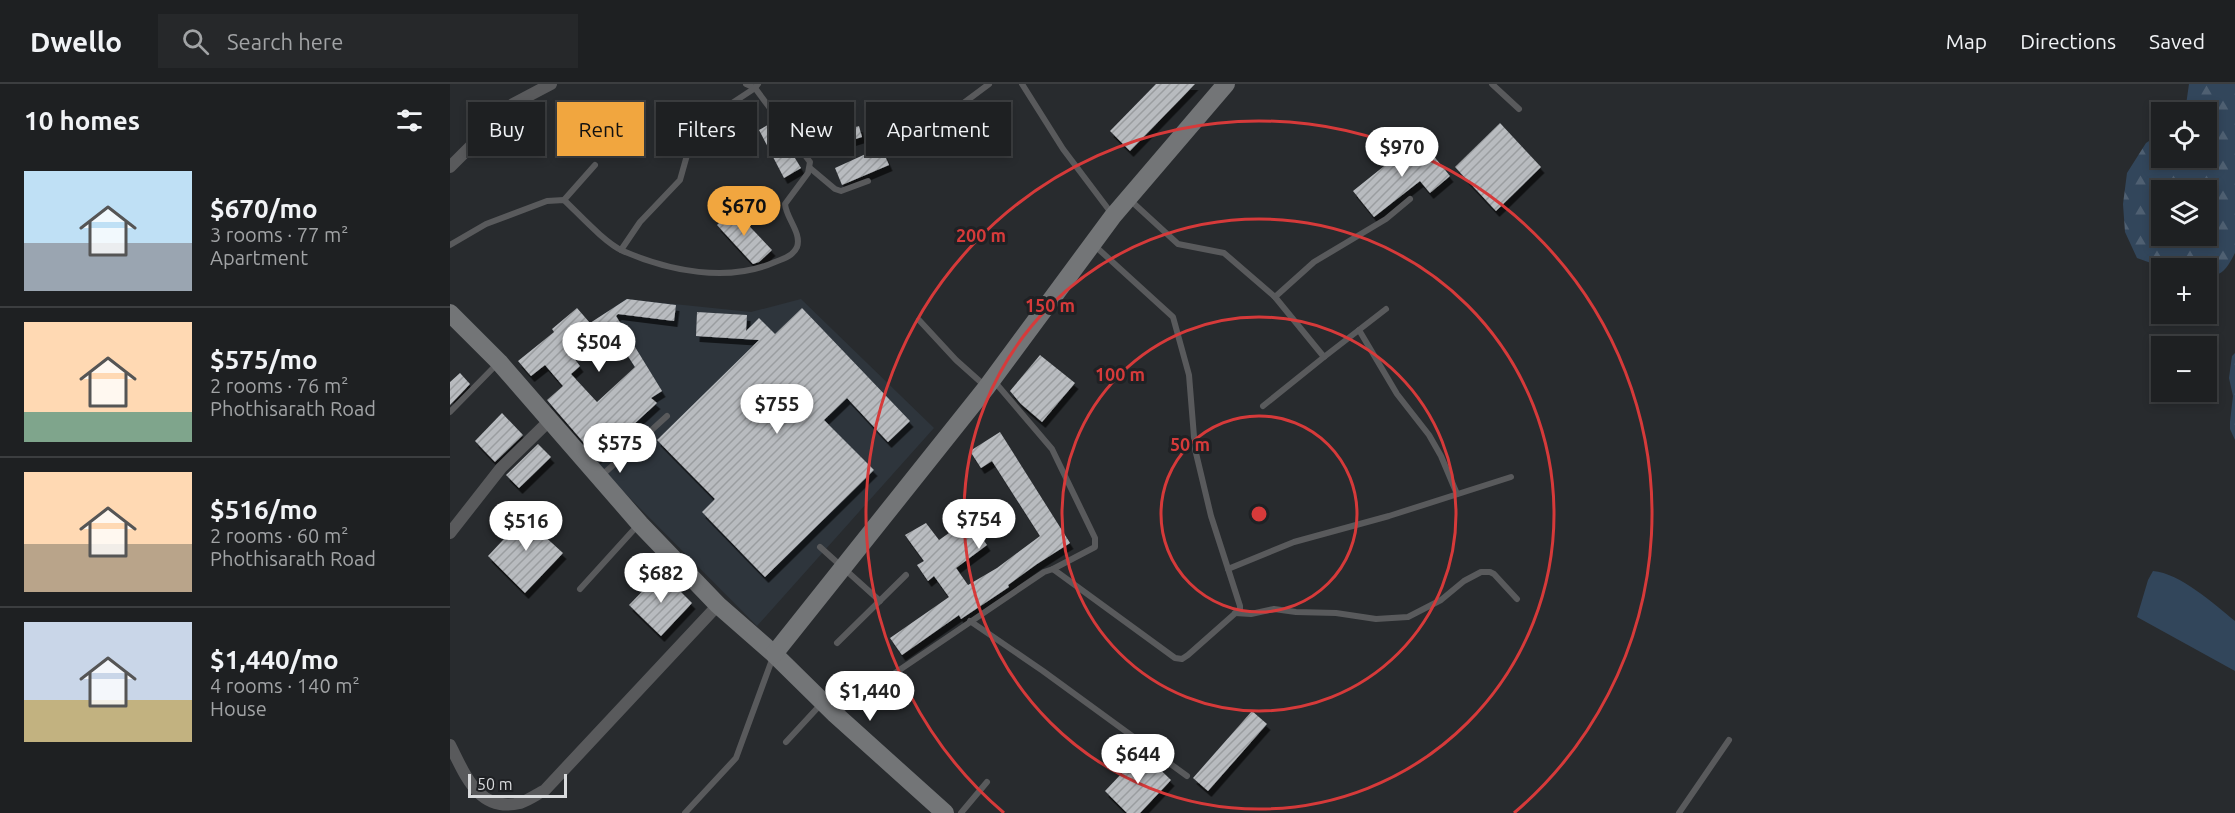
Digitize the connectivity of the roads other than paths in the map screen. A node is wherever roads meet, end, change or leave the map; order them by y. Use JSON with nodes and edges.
{"nodes":[{"id":1,"x":551,"y":84,"type":"edge"},
{"id":2,"x":746,"y":84,"type":"edge"},
{"id":3,"x":988,"y":84,"type":"edge"},
{"id":4,"x":1022,"y":84,"type":"edge"},
{"id":5,"x":1226,"y":84,"type":"edge"},
{"id":6,"x":1492,"y":84,"type":"edge"},
{"id":7,"x":756,"y":86,"type":"edge"},
{"id":8,"x":964,"y":102,"type":"edge"},
{"id":9,"x":1519,"y":109,"type":"dead end"},
{"id":10,"x":595,"y":165,"type":"dead end"},
{"id":11,"x":450,"y":167,"type":"edge"},
{"id":12,"x":810,"y":168,"type":"junction"},
{"id":13,"x":868,"y":181,"type":"dead end"},
{"id":14,"x":1128,"y":198,"type":"junction"},
{"id":15,"x":1410,"y":199,"type":"dead end"},
{"id":16,"x":564,"y":200,"type":"junction"},
{"id":17,"x":1113,"y":216,"type":"junction"},
{"id":18,"x":1092,"y":244,"type":"junction"},
{"id":19,"x":450,"y":245,"type":"edge"},
{"id":20,"x":621,"y":250,"type":"junction"},
{"id":21,"x":1275,"y":297,"type":"junction"},
{"id":22,"x":1386,"y":309,"type":"dead end"},
{"id":23,"x":450,"y":313,"type":"edge"},
{"id":24,"x":919,"y":320,"type":"dead end"},
{"id":25,"x":1359,"y":330,"type":"junction"},
{"id":26,"x":1324,"y":357,"type":"junction"},
{"id":27,"x":499,"y":362,"type":"junction"},
{"id":28,"x":989,"y":383,"type":"junction"},
{"id":29,"x":1263,"y":406,"type":"dead end"},
{"id":30,"x":450,"y":412,"type":"edge"},
{"id":31,"x":667,"y":416,"type":"dead end"},
{"id":32,"x":549,"y":421,"type":"junction"},
{"id":33,"x":1511,"y":477,"type":"dead end"},
{"id":34,"x":600,"y":478,"type":"junction"},
{"id":35,"x":1457,"y":494,"type":"junction"},
{"id":36,"x":640,"y":524,"type":"junction"},
{"id":37,"x":450,"y":533,"type":"edge"},
{"id":38,"x":820,"y":547,"type":"dead end"},
{"id":39,"x":842,"y":569,"type":"junction"},
{"id":40,"x":1053,"y":569,"type":"junction"},
{"id":41,"x":1228,"y":569,"type":"junction"},
{"id":42,"x":906,"y":575,"type":"dead end"},
{"id":43,"x":580,"y":589,"type":"dead end"},
{"id":44,"x":1517,"y":598,"type":"dead end"},
{"id":45,"x":880,"y":601,"type":"junction"},
{"id":46,"x":718,"y":605,"type":"junction"},
{"id":47,"x":1235,"y":613,"type":"junction"},
{"id":48,"x":970,"y":621,"type":"junction"},
{"id":49,"x":837,"y":643,"type":"dead end"},
{"id":50,"x":774,"y":654,"type":"junction"},
{"id":51,"x":829,"y":708,"type":"junction"},
{"id":52,"x":1729,"y":740,"type":"dead end"},
{"id":53,"x":786,"y":742,"type":"dead end"},
{"id":54,"x":450,"y":745,"type":"edge"},
{"id":55,"x":1187,"y":776,"type":"dead end"},
{"id":56,"x":987,"y":782,"type":"dead end"},
{"id":57,"x":685,"y":813,"type":"edge"},
{"id":58,"x":945,"y":813,"type":"edge"},
{"id":59,"x":961,"y":813,"type":"edge"},
{"id":60,"x":1679,"y":813,"type":"edge"}],
"edges":[{"from":1,"to":11,"type":"street"},
{"from":2,"to":7,"type":"lane"},
{"from":3,"to":8,"type":"lane"},
{"from":4,"to":17,"type":"lane"},
{"from":5,"to":14,"type":"street"},
{"from":6,"to":9,"type":"lane"},
{"from":7,"to":12,"type":"lane"},
{"from":7,"to":20,"type":"lane"},
{"from":10,"to":16,"type":"lane"},
{"from":12,"to":13,"type":"lane"},
{"from":12,"to":20,"type":"lane"},
{"from":14,"to":17,"type":"street"},
{"from":14,"to":21,"type":"lane"},
{"from":15,"to":21,"type":"lane"},
{"from":16,"to":19,"type":"lane"},
{"from":16,"to":20,"type":"lane"},
{"from":17,"to":18,"type":"street"},
{"from":18,"to":28,"type":"street"},
{"from":18,"to":41,"type":"lane"},
{"from":21,"to":26,"type":"lane"},
{"from":22,"to":25,"type":"lane"},
{"from":23,"to":27,"type":"street"},
{"from":24,"to":28,"type":"lane"},
{"from":25,"to":26,"type":"lane"},
{"from":25,"to":35,"type":"lane"},
{"from":26,"to":29,"type":"lane"},
{"from":27,"to":30,"type":"lane"},
{"from":27,"to":32,"type":"street"},
{"from":28,"to":39,"type":"street"},
{"from":28,"to":40,"type":"lane"},
{"from":31,"to":34,"type":"lane"},
{"from":32,"to":34,"type":"street"},
{"from":32,"to":37,"type":"street"},
{"from":33,"to":35,"type":"lane"},
{"from":34,"to":36,"type":"street"},
{"from":35,"to":41,"type":"lane"},
{"from":36,"to":43,"type":"lane"},
{"from":36,"to":46,"type":"street"},
{"from":38,"to":39,"type":"lane"},
{"from":39,"to":45,"type":"lane"},
{"from":39,"to":50,"type":"street"},
{"from":40,"to":47,"type":"lane"},
{"from":40,"to":48,"type":"lane"},
{"from":41,"to":47,"type":"lane"},
{"from":42,"to":45,"type":"lane"},
{"from":44,"to":47,"type":"lane"},
{"from":45,"to":49,"type":"lane"},
{"from":46,"to":50,"type":"street"},
{"from":46,"to":54,"type":"street"},
{"from":48,"to":51,"type":"lane"},
{"from":48,"to":55,"type":"lane"},
{"from":50,"to":51,"type":"street"},
{"from":50,"to":57,"type":"lane"},
{"from":51,"to":53,"type":"lane"},
{"from":51,"to":58,"type":"street"},
{"from":52,"to":60,"type":"lane"},
{"from":56,"to":59,"type":"lane"}]}
